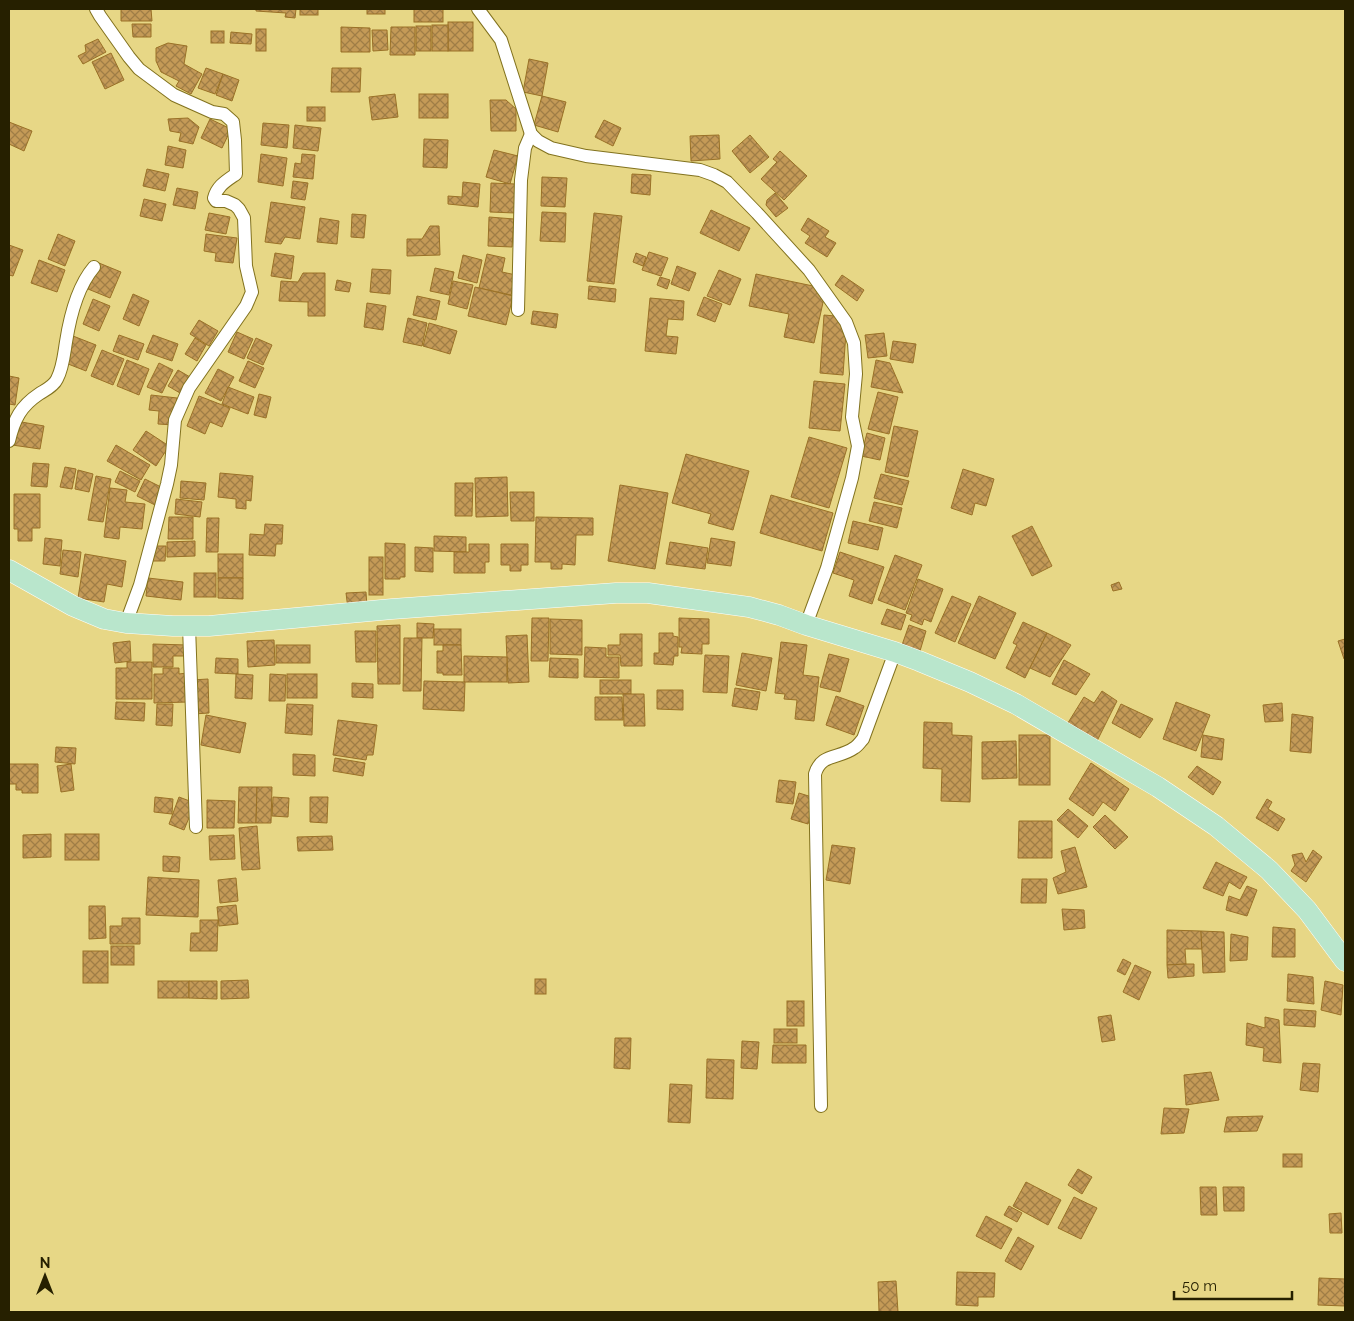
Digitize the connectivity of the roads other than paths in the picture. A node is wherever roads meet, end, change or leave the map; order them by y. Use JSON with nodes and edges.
{"nodes":[{"id":1,"x":96,"y":9,"type":"edge"},
{"id":2,"x":478,"y":9,"type":"edge"},
{"id":3,"x":531,"y":134,"type":"junction"},
{"id":4,"x":94,"y":266,"type":"dead end"},
{"id":5,"x":518,"y":310,"type":"dead end"},
{"id":6,"x":9,"y":441,"type":"edge"},
{"id":7,"x":9,"y":570,"type":"edge"},
{"id":8,"x":126,"y":623,"type":"junction"},
{"id":9,"x":806,"y":625,"type":"junction"},
{"id":10,"x":189,"y":626,"type":"junction"},
{"id":11,"x":895,"y":652,"type":"junction"},
{"id":12,"x":196,"y":827,"type":"dead end"},
{"id":13,"x":1345,"y":961,"type":"edge"},
{"id":14,"x":820,"y":1106,"type":"dead end"}],
"edges":[{"from":1,"to":8,"type":"street"},
{"from":2,"to":3,"type":"street"},
{"from":3,"to":5,"type":"street"},
{"from":3,"to":9,"type":"street"},
{"from":4,"to":6,"type":"street"},
{"from":7,"to":8,"type":"main road"},
{"from":8,"to":10,"type":"main road"},
{"from":9,"to":10,"type":"main road"},
{"from":9,"to":11,"type":"main road"},
{"from":10,"to":12,"type":"street"},
{"from":11,"to":13,"type":"main road"},
{"from":11,"to":14,"type":"street"}]}
